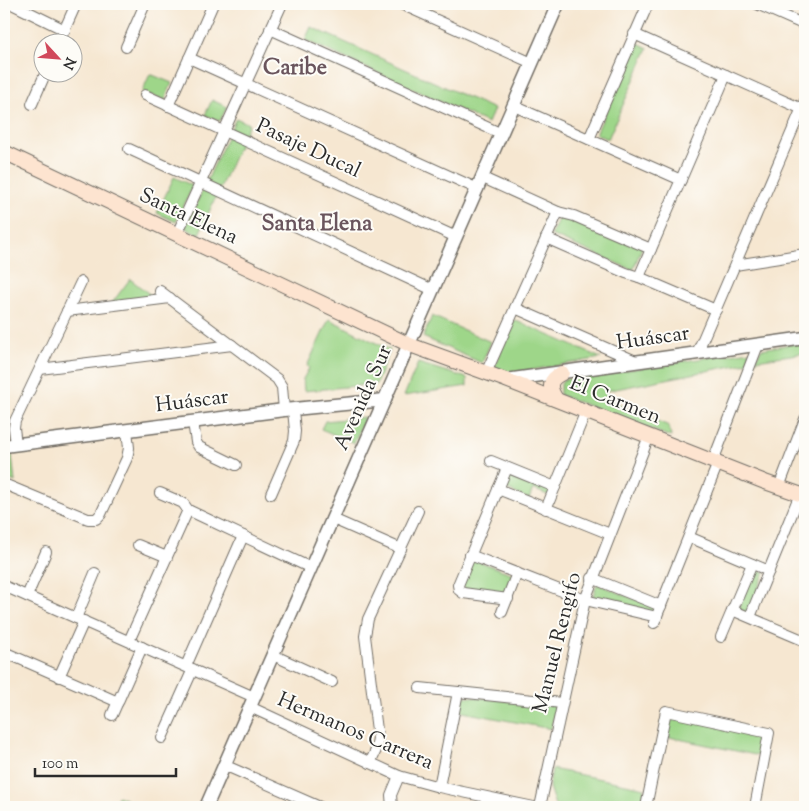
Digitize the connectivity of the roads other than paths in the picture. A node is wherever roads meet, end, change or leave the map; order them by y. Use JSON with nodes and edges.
{"nodes":[{"id":1,"x":12,"y":4,"type":"edge"},
{"id":2,"x":76,"y":4,"type":"edge"},
{"id":3,"x":145,"y":4,"type":"edge"},
{"id":4,"x":213,"y":4,"type":"edge"},
{"id":5,"x":282,"y":4,"type":"edge"},
{"id":6,"x":401,"y":4,"type":"edge"},
{"id":7,"x":558,"y":4,"type":"edge"},
{"id":8,"x":648,"y":4,"type":"edge"},
{"id":9,"x":757,"y":4,"type":"edge"},
{"id":10,"x":805,"y":25,"type":"edge"},
{"id":11,"x":65,"y":30,"type":"joint"},
{"id":12,"x":270,"y":30,"type":"junction"},
{"id":13,"x":634,"y":34,"type":"junction"},
{"id":14,"x":126,"y":47,"type":"dead end"},
{"id":15,"x":189,"y":58,"type":"junction"},
{"id":16,"x":532,"y":63,"type":"junction"},
{"id":17,"x":726,"y":75,"type":"junction"},
{"id":18,"x":42,"y":82,"type":"edge"},
{"id":19,"x":246,"y":84,"type":"junction"},
{"id":20,"x":145,"y":95,"type":"dead end"},
{"id":21,"x":32,"y":104,"type":"dead end"},
{"id":22,"x":804,"y":105,"type":"edge"},
{"id":23,"x":168,"y":106,"type":"junction"},
{"id":24,"x":514,"y":106,"type":"junction"},
{"id":25,"x":224,"y":131,"type":"junction"},
{"id":26,"x":502,"y":134,"type":"junction"},
{"id":27,"x":589,"y":139,"type":"junction"},
{"id":28,"x":129,"y":149,"type":"dead end"},
{"id":29,"x":4,"y":152,"type":"edge"},
{"id":30,"x":681,"y":180,"type":"junction"},
{"id":31,"x":201,"y":183,"type":"junction"},
{"id":32,"x":480,"y":184,"type":"junction"},
{"id":33,"x":558,"y":212,"type":"junction"},
{"id":34,"x":178,"y":234,"type":"junction"},
{"id":35,"x":456,"y":237,"type":"junction"},
{"id":36,"x":546,"y":238,"type":"junction"},
{"id":37,"x":651,"y":249,"type":"junction"},
{"id":38,"x":805,"y":254,"type":"edge"},
{"id":39,"x":735,"y":265,"type":"junction"},
{"id":40,"x":639,"y":277,"type":"junction"},
{"id":41,"x":81,"y":282,"type":"dead end"},
{"id":42,"x":433,"y":290,"type":"junction"},
{"id":43,"x":160,"y":291,"type":"dead end"},
{"id":44,"x":170,"y":298,"type":"junction"},
{"id":45,"x":515,"y":308,"type":"junction"},
{"id":46,"x":716,"y":310,"type":"junction"},
{"id":47,"x":67,"y":311,"type":"junction"},
{"id":48,"x":805,"y":338,"type":"edge"},
{"id":49,"x":232,"y":345,"type":"junction"},
{"id":50,"x":410,"y":345,"type":"junction"},
{"id":51,"x":758,"y":345,"type":"junction"},
{"id":52,"x":697,"y":353,"type":"junction"},
{"id":53,"x":638,"y":362,"type":"junction"},
{"id":54,"x":40,"y":369,"type":"junction"},
{"id":55,"x":486,"y":373,"type":"junction"},
{"id":56,"x":562,"y":373,"type":"junction"},
{"id":57,"x":506,"y":380,"type":"junction"},
{"id":58,"x":556,"y":399,"type":"junction"},
{"id":59,"x":386,"y":400,"type":"junction"},
{"id":60,"x":289,"y":410,"type":"junction"},
{"id":61,"x":586,"y":411,"type":"junction"},
{"id":62,"x":805,"y":419,"type":"edge"},
{"id":63,"x":193,"y":422,"type":"junction"},
{"id":64,"x":127,"y":430,"type":"junction"},
{"id":65,"x":649,"y":436,"type":"junction"},
{"id":66,"x":10,"y":445,"type":"edge"},
{"id":67,"x":491,"y":462,"type":"dead end"},
{"id":68,"x":715,"y":462,"type":"junction"},
{"id":69,"x":236,"y":465,"type":"dead end"},
{"id":70,"x":507,"y":468,"type":"junction"},
{"id":71,"x":4,"y":484,"type":"edge"},
{"id":72,"x":555,"y":487,"type":"junction"},
{"id":73,"x":778,"y":487,"type":"junction"},
{"id":74,"x":498,"y":489,"type":"junction"},
{"id":75,"x":160,"y":493,"type":"dead end"},
{"id":76,"x":271,"y":494,"type":"dead end"},
{"id":77,"x":803,"y":495,"type":"edge"},
{"id":78,"x":546,"y":509,"type":"junction"},
{"id":79,"x":188,"y":510,"type":"junction"},
{"id":80,"x":418,"y":511,"type":"dead end"},
{"id":81,"x":333,"y":519,"type":"junction"},
{"id":82,"x":610,"y":534,"type":"junction"},
{"id":83,"x":243,"y":536,"type":"junction"},
{"id":84,"x":689,"y":537,"type":"junction"},
{"id":85,"x":138,"y":545,"type":"dead end"},
{"id":86,"x":401,"y":549,"type":"junction"},
{"id":87,"x":46,"y":552,"type":"dead end"},
{"id":88,"x":470,"y":555,"type":"junction"},
{"id":89,"x":167,"y":557,"type":"junction"},
{"id":90,"x":752,"y":564,"type":"junction"},
{"id":91,"x":311,"y":568,"type":"junction"},
{"id":92,"x":769,"y":571,"type":"junction"},
{"id":93,"x":95,"y":573,"type":"dead end"},
{"id":94,"x":518,"y":573,"type":"junction"},
{"id":95,"x":592,"y":578,"type":"junction"},
{"id":96,"x":4,"y":586,"type":"edge"},
{"id":97,"x":27,"y":596,"type":"junction"},
{"id":98,"x":508,"y":599,"type":"junction"},
{"id":99,"x":584,"y":600,"type":"junction"},
{"id":100,"x":661,"y":606,"type":"junction"},
{"id":101,"x":732,"y":610,"type":"junction"},
{"id":102,"x":502,"y":612,"type":"dead end"},
{"id":103,"x":750,"y":617,"type":"junction"},
{"id":104,"x":80,"y":620,"type":"junction"},
{"id":105,"x":721,"y":637,"type":"dead end"},
{"id":106,"x":129,"y":641,"type":"junction"},
{"id":107,"x":805,"y":641,"type":"edge"},
{"id":108,"x":142,"y":647,"type":"junction"},
{"id":109,"x":4,"y":652,"type":"edge"},
{"id":110,"x":273,"y":655,"type":"junction"},
{"id":111,"x":189,"y":668,"type":"junction"},
{"id":112,"x":59,"y":676,"type":"junction"},
{"id":113,"x":332,"y":682,"type":"dead end"},
{"id":114,"x":420,"y":688,"type":"dead end"},
{"id":115,"x":458,"y":692,"type":"junction"},
{"id":116,"x":118,"y":702,"type":"junction"},
{"id":117,"x":252,"y":702,"type":"junction"},
{"id":118,"x":562,"y":703,"type":"junction"},
{"id":119,"x":112,"y":715,"type":"dead end"},
{"id":120,"x":162,"y":738,"type":"dead end"},
{"id":121,"x":370,"y":763,"type":"junction"},
{"id":122,"x":224,"y":765,"type":"junction"},
{"id":123,"x":399,"y":776,"type":"junction"},
{"id":124,"x":438,"y":787,"type":"junction"},
{"id":125,"x":206,"y":807,"type":"edge"},
{"id":126,"x":320,"y":807,"type":"edge"},
{"id":127,"x":392,"y":807,"type":"edge"},
{"id":128,"x":534,"y":807,"type":"edge"},
{"id":129,"x":540,"y":807,"type":"edge"},
{"id":130,"x":646,"y":807,"type":"edge"},
{"id":131,"x":754,"y":807,"type":"edge"}],
"edges":[{"from":1,"to":11,"type":"street"},
{"from":2,"to":11,"type":"street"},
{"from":3,"to":14,"type":"street"},
{"from":4,"to":15,"type":"street"},
{"from":5,"to":12,"type":"street"},
{"from":6,"to":16,"type":"street"},
{"from":7,"to":16,"type":"street","name":"Avenida Sur"},
{"from":8,"to":13,"type":"street"},
{"from":9,"to":10,"type":"street"},
{"from":12,"to":19,"type":"street"},
{"from":12,"to":26,"type":"street"},
{"from":13,"to":17,"type":"street"},
{"from":13,"to":27,"type":"street"},
{"from":15,"to":19,"type":"street"},
{"from":15,"to":23,"type":"street"},
{"from":16,"to":24,"type":"street","name":"Avenida Sur"},
{"from":17,"to":22,"type":"street"},
{"from":17,"to":30,"type":"street"},
{"from":18,"to":21,"type":"street"},
{"from":19,"to":25,"type":"street"},
{"from":19,"to":32,"type":"street"},
{"from":20,"to":23,"type":"street","name":"Pasaje Ducal"},
{"from":22,"to":39,"type":"street"},
{"from":23,"to":25,"type":"street","name":"Pasaje Ducal"},
{"from":24,"to":26,"type":"street","name":"Avenida Sur"},
{"from":24,"to":27,"type":"street"},
{"from":25,"to":31,"type":"street"},
{"from":25,"to":35,"type":"street","name":"Pasaje Ducal"},
{"from":26,"to":32,"type":"street","name":"Avenida Sur"},
{"from":27,"to":30,"type":"street"},
{"from":28,"to":31,"type":"street"},
{"from":29,"to":34,"type":"main road","name":"Santa Elena"},
{"from":30,"to":37,"type":"street"},
{"from":31,"to":34,"type":"street"},
{"from":31,"to":42,"type":"street"},
{"from":32,"to":33,"type":"street"},
{"from":32,"to":35,"type":"street","name":"Avenida Sur"},
{"from":33,"to":36,"type":"street"},
{"from":33,"to":37,"type":"street"},
{"from":34,"to":50,"type":"main road","name":"Santa Elena"},
{"from":35,"to":42,"type":"street","name":"Avenida Sur"},
{"from":36,"to":40,"type":"street"},
{"from":36,"to":45,"type":"street"},
{"from":37,"to":40,"type":"street"},
{"from":38,"to":39,"type":"street"},
{"from":39,"to":46,"type":"street"},
{"from":40,"to":46,"type":"street"},
{"from":41,"to":47,"type":"street"},
{"from":42,"to":50,"type":"street","name":"Avenida Sur"},
{"from":43,"to":44,"type":"street"},
{"from":44,"to":47,"type":"street"},
{"from":44,"to":49,"type":"street"},
{"from":45,"to":53,"type":"street"},
{"from":45,"to":55,"type":"street"},
{"from":46,"to":52,"type":"street"},
{"from":47,"to":54,"type":"street"},
{"from":48,"to":51,"type":"street","name":"Huáscar"},
{"from":49,"to":54,"type":"street"},
{"from":49,"to":60,"type":"street"},
{"from":50,"to":55,"type":"main road","name":"El Carmen"},
{"from":50,"to":59,"type":"street","name":"Avenida Sur"},
{"from":51,"to":52,"type":"street","name":"Huáscar"},
{"from":51,"to":68,"type":"street"},
{"from":52,"to":53,"type":"street","name":"Huáscar"},
{"from":53,"to":56,"type":"street","name":"Huáscar"},
{"from":54,"to":66,"type":"street"},
{"from":55,"to":57,"type":"main road","name":"El Carmen"},
{"from":56,"to":57,"type":"street","name":"Huáscar"},
{"from":56,"to":58,"type":"main road"},
{"from":57,"to":58,"type":"main road","name":"El Carmen"},
{"from":58,"to":61,"type":"main road","name":"El Carmen"},
{"from":59,"to":60,"type":"street","name":"Huáscar"},
{"from":59,"to":81,"type":"street","name":"Avenida Sur"},
{"from":60,"to":63,"type":"street","name":"Huáscar"},
{"from":60,"to":76,"type":"street"},
{"from":61,"to":65,"type":"main road","name":"El Carmen"},
{"from":61,"to":72,"type":"street"},
{"from":62,"to":73,"type":"street"},
{"from":63,"to":64,"type":"street","name":"Huáscar"},
{"from":63,"to":69,"type":"street"},
{"from":64,"to":66,"type":"street","name":"Huáscar"},
{"from":64,"to":71,"type":"street"},
{"from":65,"to":68,"type":"main road","name":"El Carmen"},
{"from":65,"to":82,"type":"street","name":"Manuel Rengifo"},
{"from":67,"to":70,"type":"street"},
{"from":68,"to":73,"type":"main road","name":"El Carmen"},
{"from":68,"to":84,"type":"street"},
{"from":70,"to":72,"type":"street"},
{"from":70,"to":74,"type":"street"},
{"from":72,"to":78,"type":"street"},
{"from":73,"to":77,"type":"main road","name":"El Carmen"},
{"from":74,"to":78,"type":"street"},
{"from":74,"to":88,"type":"street"},
{"from":75,"to":79,"type":"street"},
{"from":77,"to":92,"type":"street"},
{"from":78,"to":82,"type":"street"},
{"from":79,"to":83,"type":"street"},
{"from":79,"to":89,"type":"street"},
{"from":80,"to":86,"type":"street"},
{"from":81,"to":86,"type":"street"},
{"from":81,"to":91,"type":"street","name":"Avenida Sur"},
{"from":82,"to":95,"type":"street","name":"Manuel Rengifo"},
{"from":83,"to":91,"type":"street"},
{"from":83,"to":111,"type":"street"},
{"from":84,"to":90,"type":"street"},
{"from":84,"to":100,"type":"street"},
{"from":85,"to":89,"type":"street"},
{"from":86,"to":121,"type":"street"},
{"from":87,"to":97,"type":"street"},
{"from":88,"to":94,"type":"street"},
{"from":88,"to":98,"type":"street"},
{"from":89,"to":106,"type":"street"},
{"from":90,"to":92,"type":"street"},
{"from":90,"to":101,"type":"street"},
{"from":91,"to":110,"type":"street","name":"Avenida Sur"},
{"from":92,"to":103,"type":"street"},
{"from":93,"to":104,"type":"street"},
{"from":94,"to":98,"type":"street"},
{"from":94,"to":99,"type":"street"},
{"from":95,"to":99,"type":"street","name":"Manuel Rengifo"},
{"from":95,"to":100,"type":"street"},
{"from":96,"to":97,"type":"street","name":"Hermanos Carrera"},
{"from":97,"to":104,"type":"street","name":"Hermanos Carrera"},
{"from":98,"to":102,"type":"street"},
{"from":99,"to":100,"type":"street"},
{"from":99,"to":118,"type":"street","name":"Manuel Rengifo"},
{"from":101,"to":103,"type":"street"},
{"from":101,"to":105,"type":"street"},
{"from":103,"to":107,"type":"street"},
{"from":104,"to":106,"type":"street","name":"Hermanos Carrera"},
{"from":104,"to":112,"type":"street"},
{"from":106,"to":108,"type":"street","name":"Hermanos Carrera"},
{"from":108,"to":111,"type":"street","name":"Hermanos Carrera"},
{"from":108,"to":116,"type":"street"},
{"from":109,"to":112,"type":"street"},
{"from":110,"to":113,"type":"street"},
{"from":110,"to":117,"type":"street","name":"Avenida Sur"},
{"from":111,"to":117,"type":"street","name":"Hermanos Carrera"},
{"from":111,"to":120,"type":"street"},
{"from":112,"to":116,"type":"street"},
{"from":114,"to":115,"type":"street"},
{"from":115,"to":118,"type":"street"},
{"from":115,"to":124,"type":"street"},
{"from":116,"to":119,"type":"street"},
{"from":117,"to":121,"type":"street","name":"Hermanos Carrera"},
{"from":117,"to":122,"type":"street","name":"Avenida Sur"},
{"from":118,"to":129,"type":"street","name":"Manuel Rengifo"},
{"from":121,"to":123,"type":"street","name":"Hermanos Carrera"},
{"from":122,"to":125,"type":"street","name":"Avenida Sur"},
{"from":122,"to":126,"type":"street"},
{"from":123,"to":124,"type":"street","name":"Hermanos Carrera"},
{"from":123,"to":127,"type":"street"},
{"from":124,"to":128,"type":"street","name":"Hermanos Carrera"},
{"from":130,"to":131,"type":"street"}]}
